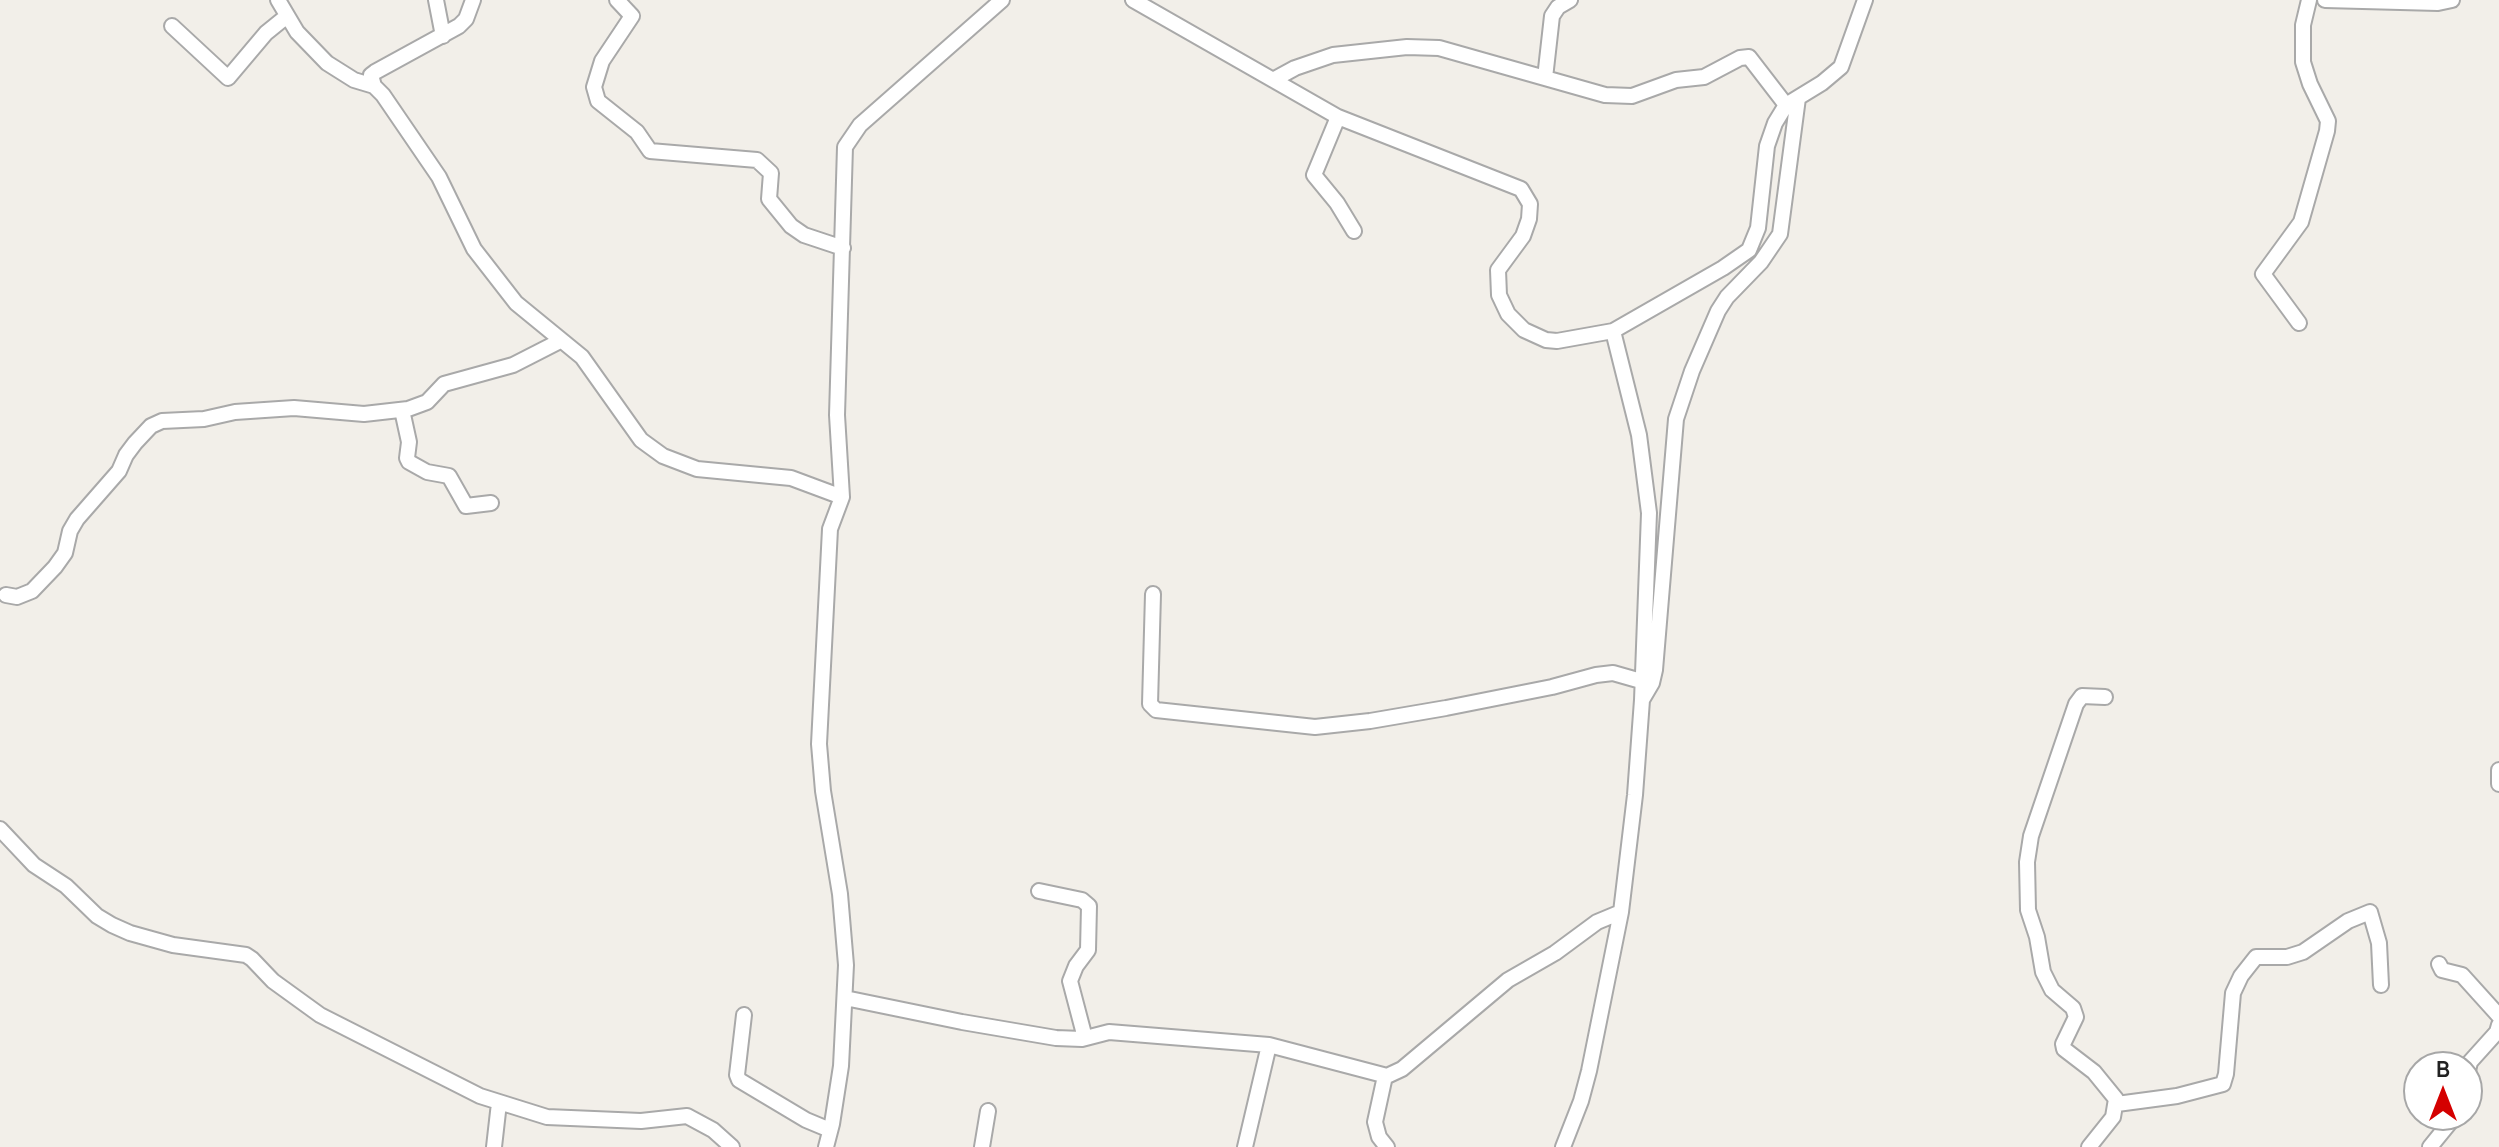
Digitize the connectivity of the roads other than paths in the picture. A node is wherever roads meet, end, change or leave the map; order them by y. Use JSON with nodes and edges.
{"nodes":[{"id":1,"x":278,"y":0,"type":"edge"},
{"id":2,"x":436,"y":0,"type":"edge"},
{"id":3,"x":473,"y":0,"type":"edge"},
{"id":4,"x":617,"y":0,"type":"edge"},
{"id":5,"x":1002,"y":0,"type":"edge"},
{"id":6,"x":1133,"y":0,"type":"edge"},
{"id":7,"x":1570,"y":0,"type":"edge"},
{"id":8,"x":1865,"y":0,"type":"edge"},
{"id":9,"x":2309,"y":0,"type":"edge"},
{"id":10,"x":2325,"y":0,"type":"edge"},
{"id":11,"x":2452,"y":0,"type":"edge"},
{"id":12,"x":287,"y":16,"type":"junction"},
{"id":13,"x":172,"y":26,"type":"dead end"},
{"id":14,"x":443,"y":36,"type":"junction"},
{"id":15,"x":1545,"y":78,"type":"junction"},
{"id":16,"x":1273,"y":80,"type":"junction"},
{"id":17,"x":374,"y":86,"type":"junction"},
{"id":18,"x":1792,"y":102,"type":"junction"},
{"id":19,"x":1338,"y":117,"type":"junction"},
{"id":20,"x":1354,"y":231,"type":"dead end"},
{"id":21,"x":843,"y":248,"type":"junction"},
{"id":22,"x":2299,"y":323,"type":"dead end"},
{"id":23,"x":1613,"y":331,"type":"junction"},
{"id":24,"x":560,"y":341,"type":"junction"},
{"id":25,"x":402,"y":410,"type":"junction"},
{"id":26,"x":842,"y":497,"type":"junction"},
{"id":27,"x":491,"y":503,"type":"dead end"},
{"id":28,"x":1153,"y":594,"type":"dead end"},
{"id":29,"x":6,"y":595,"type":"dead end"},
{"id":30,"x":1641,"y":681,"type":"junction"},
{"id":31,"x":2105,"y":697,"type":"dead end"},
{"id":32,"x":1642,"y":700,"type":"junction"},
{"id":33,"x":2499,"y":770,"type":"edge"},
{"id":34,"x":2499,"y":784,"type":"edge"},
{"id":35,"x":5,"y":835,"type":"edge"},
{"id":36,"x":1039,"y":891,"type":"dead end"},
{"id":37,"x":1621,"y":912,"type":"junction"},
{"id":38,"x":2439,"y":964,"type":"dead end"},
{"id":39,"x":2381,"y":985,"type":"dead end"},
{"id":40,"x":845,"y":998,"type":"junction"},
{"id":41,"x":744,"y":1015,"type":"dead end"},
{"id":42,"x":2499,"y":1016,"type":"edge"},
{"id":43,"x":2499,"y":1025,"type":"edge"},
{"id":44,"x":1085,"y":1038,"type":"junction"},
{"id":45,"x":1269,"y":1045,"type":"junction"},
{"id":46,"x":2480,"y":1051,"type":"edge"},
{"id":47,"x":1385,"y":1076,"type":"junction"},
{"id":48,"x":499,"y":1103,"type":"junction"},
{"id":49,"x":2117,"y":1104,"type":"junction"},
{"id":50,"x":988,"y":1111,"type":"dead end"},
{"id":51,"x":830,"y":1130,"type":"junction"},
{"id":52,"x":2443,"y":1131,"type":"edge"},
{"id":53,"x":494,"y":1147,"type":"edge"},
{"id":54,"x":732,"y":1147,"type":"edge"},
{"id":55,"x":826,"y":1147,"type":"edge"},
{"id":56,"x":982,"y":1147,"type":"edge"},
{"id":57,"x":1245,"y":1147,"type":"edge"},
{"id":58,"x":1387,"y":1147,"type":"edge"},
{"id":59,"x":1563,"y":1147,"type":"edge"},
{"id":60,"x":2089,"y":1147,"type":"edge"},
{"id":61,"x":2430,"y":1147,"type":"edge"}],
"edges":[{"from":1,"to":12,"type":"street"},
{"from":2,"to":14,"type":"street"},
{"from":3,"to":14,"type":"street"},
{"from":4,"to":21,"type":"street"},
{"from":5,"to":21,"type":"street"},
{"from":6,"to":16,"type":"street"},
{"from":7,"to":15,"type":"street"},
{"from":8,"to":18,"type":"street"},
{"from":9,"to":22,"type":"street"},
{"from":10,"to":11,"type":"street"},
{"from":12,"to":13,"type":"street"},
{"from":12,"to":17,"type":"street"},
{"from":14,"to":17,"type":"street"},
{"from":15,"to":16,"type":"street"},
{"from":15,"to":18,"type":"street"},
{"from":16,"to":19,"type":"street"},
{"from":17,"to":24,"type":"street"},
{"from":18,"to":23,"type":"street"},
{"from":18,"to":32,"type":"street"},
{"from":19,"to":20,"type":"street"},
{"from":19,"to":23,"type":"street"},
{"from":21,"to":26,"type":"street"},
{"from":23,"to":30,"type":"street"},
{"from":24,"to":25,"type":"street"},
{"from":24,"to":26,"type":"street"},
{"from":25,"to":27,"type":"street"},
{"from":25,"to":29,"type":"street"},
{"from":26,"to":40,"type":"street"},
{"from":28,"to":30,"type":"street"},
{"from":30,"to":32,"type":"street"},
{"from":31,"to":49,"type":"street"},
{"from":32,"to":37,"type":"street"},
{"from":33,"to":34,"type":"street"},
{"from":35,"to":48,"type":"street"},
{"from":36,"to":44,"type":"street"},
{"from":37,"to":47,"type":"street"},
{"from":37,"to":59,"type":"street"},
{"from":38,"to":42,"type":"street"},
{"from":39,"to":49,"type":"street"},
{"from":40,"to":44,"type":"street"},
{"from":40,"to":51,"type":"street"},
{"from":41,"to":51,"type":"street"},
{"from":43,"to":46,"type":"street"},
{"from":44,"to":45,"type":"street"},
{"from":45,"to":47,"type":"street"},
{"from":45,"to":57,"type":"street"},
{"from":47,"to":58,"type":"street"},
{"from":48,"to":53,"type":"street"},
{"from":48,"to":54,"type":"street"},
{"from":49,"to":60,"type":"street"},
{"from":50,"to":56,"type":"street"},
{"from":51,"to":55,"type":"street"},
{"from":52,"to":61,"type":"street"}]}
